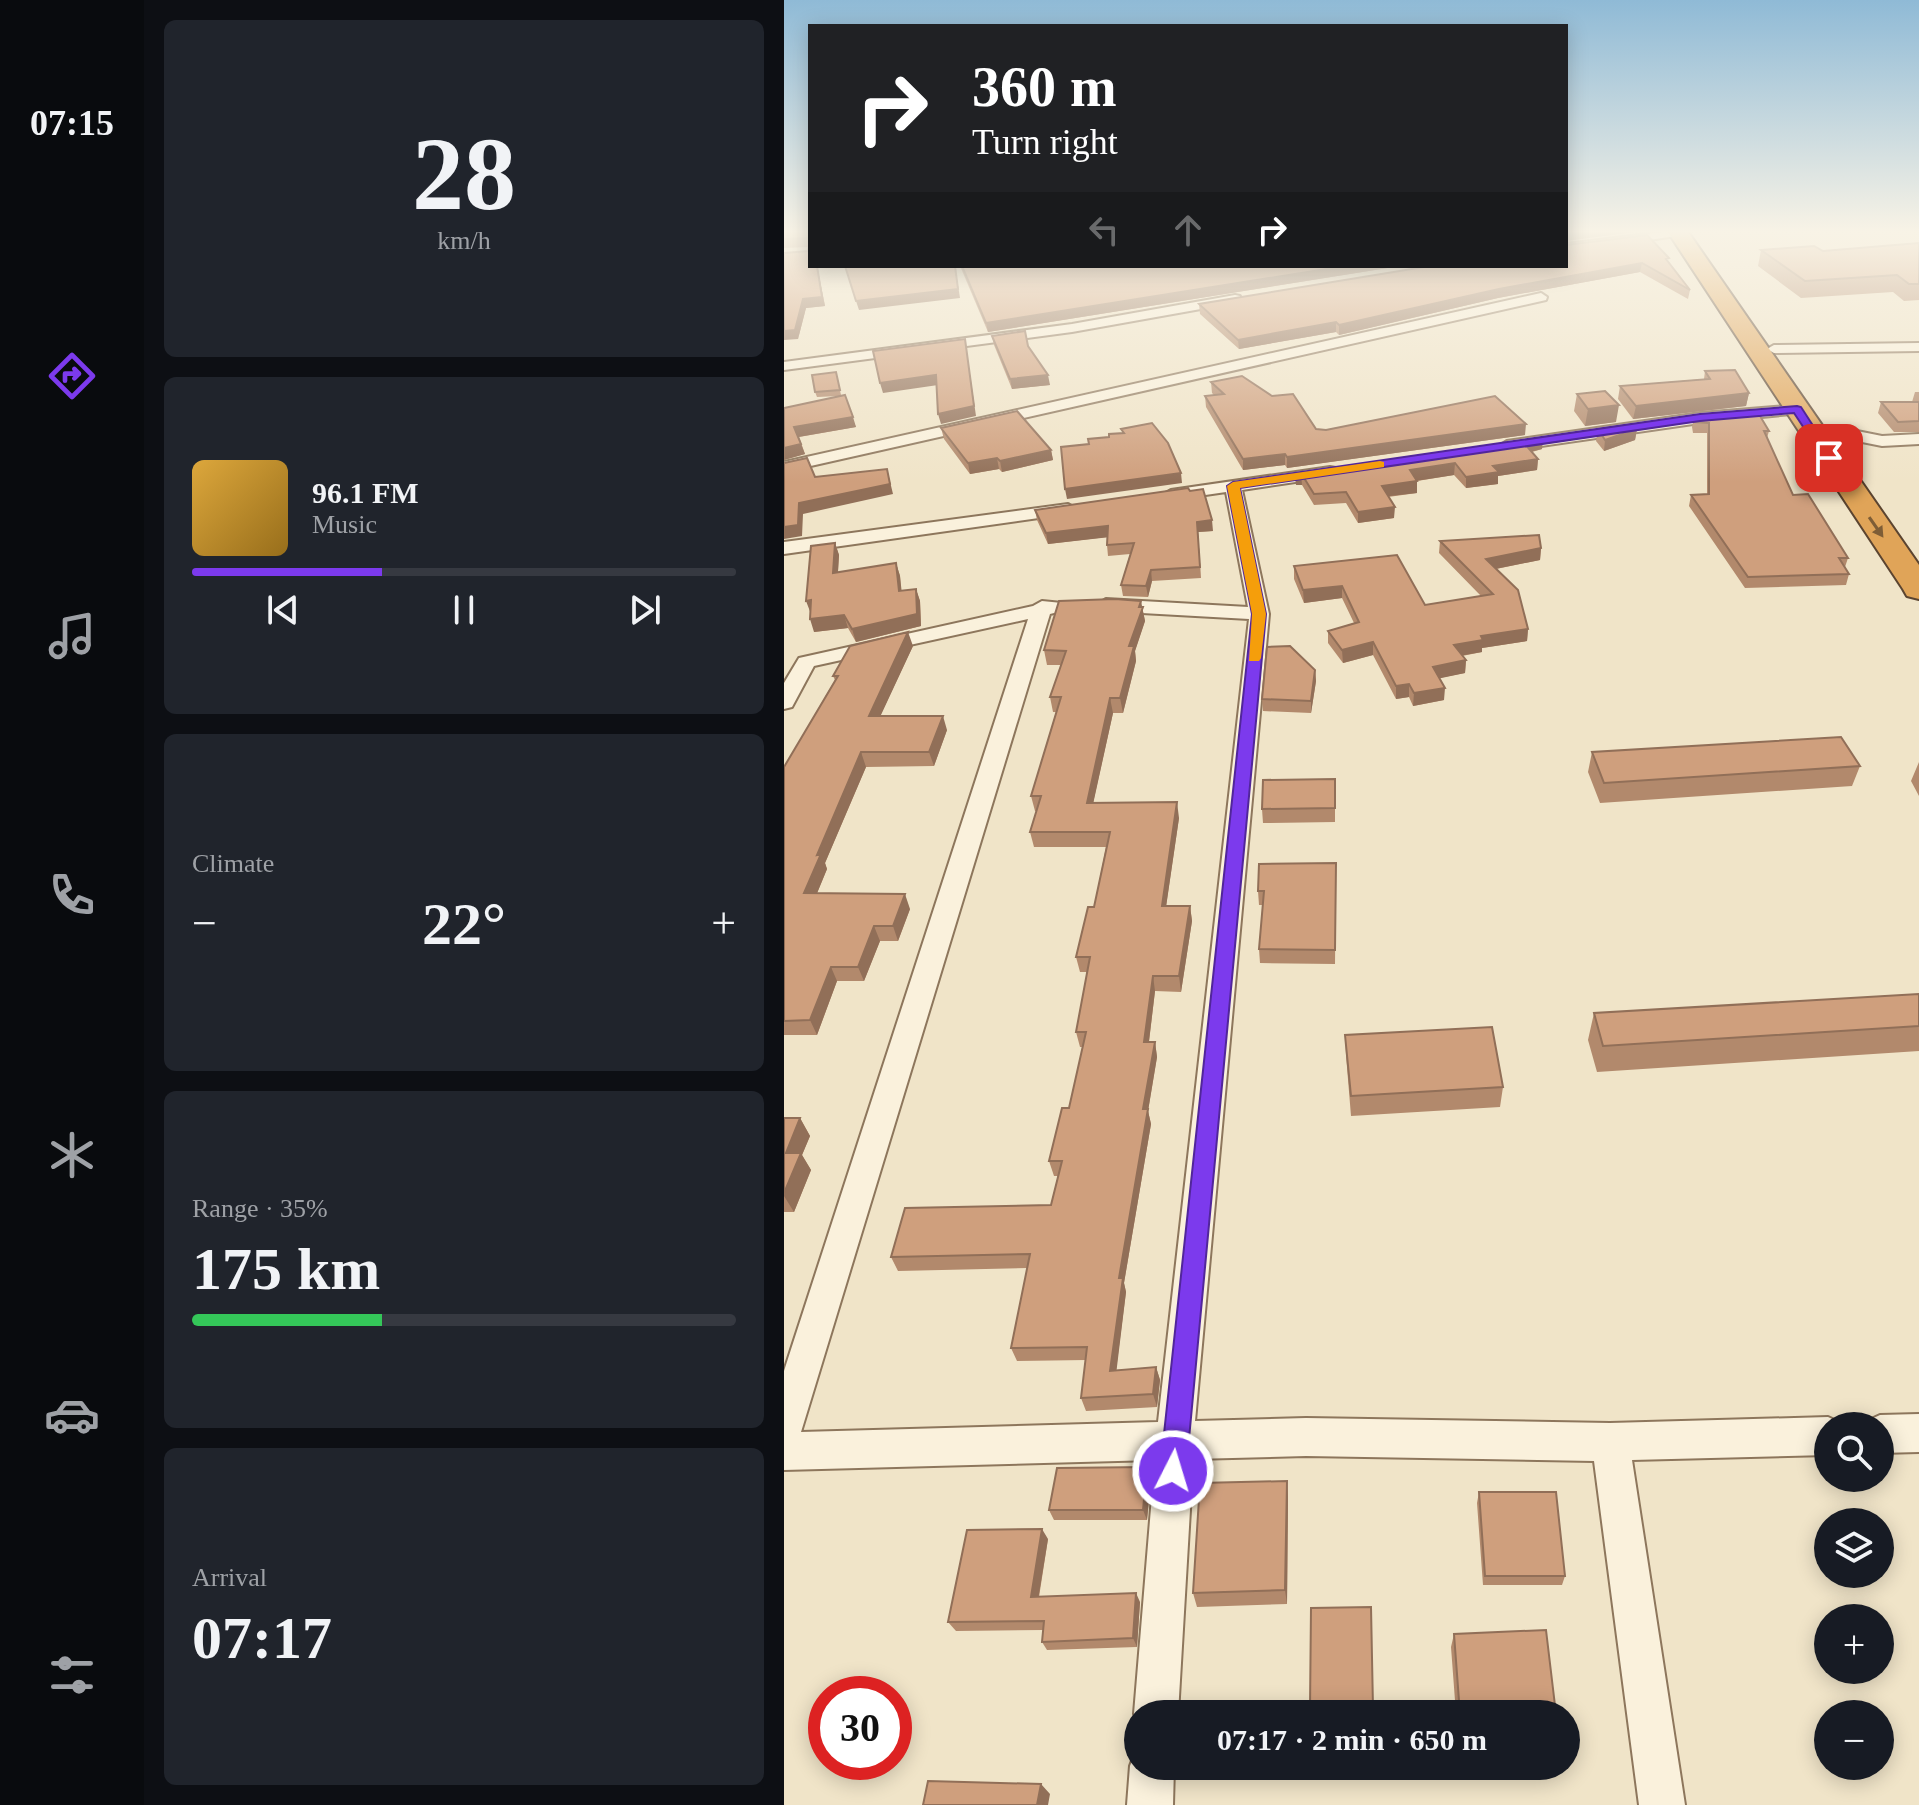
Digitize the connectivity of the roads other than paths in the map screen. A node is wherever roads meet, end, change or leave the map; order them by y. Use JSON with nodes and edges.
{"nodes":[{"id":1,"x":1156,"y":313,"type":"edge"},
{"id":2,"x":1469,"y":313,"type":"edge"},
{"id":3,"x":1739,"y":313,"type":"edge"},
{"id":4,"x":1747,"y":313,"type":"edge"},
{"id":5,"x":1919,"y":347,"type":"edge"},
{"id":6,"x":1774,"y":349,"type":"junction"},
{"id":7,"x":784,"y":366,"type":"edge"},
{"id":8,"x":1813,"y":424,"type":"junction"},
{"id":9,"x":1919,"y":439,"type":"edge"},
{"id":10,"x":1494,"y":448,"type":"edge"},
{"id":11,"x":784,"y":467,"type":"edge"},
{"id":12,"x":1340,"y":470,"type":"edge"},
{"id":13,"x":1233,"y":486,"type":"junction"},
{"id":14,"x":1156,"y":497,"type":"edge"},
{"id":15,"x":1078,"y":507,"type":"edge"},
{"id":16,"x":784,"y":548,"type":"edge"},
{"id":17,"x":1919,"y":554,"type":"edge"},
{"id":18,"x":1919,"y":589,"type":"edge"},
{"id":19,"x":1065,"y":606,"type":"junction"},
{"id":20,"x":1259,"y":614,"type":"junction"},
{"id":21,"x":784,"y":702,"type":"edge"},
{"id":22,"x":784,"y":1428,"type":"edge"},
{"id":23,"x":1919,"y":1433,"type":"edge"},
{"id":24,"x":1894,"y":1434,"type":"edge"},
{"id":25,"x":1814,"y":1436,"type":"edge"},
{"id":26,"x":1175,"y":1440,"type":"junction"},
{"id":27,"x":1610,"y":1442,"type":"junction"},
{"id":28,"x":784,"y":1451,"type":"edge"},
{"id":29,"x":1157,"y":1700,"type":"edge"},
{"id":30,"x":1151,"y":1780,"type":"edge"},
{"id":31,"x":1150,"y":1805,"type":"edge"},
{"id":32,"x":1662,"y":1805,"type":"edge"}],
"edges":[{"from":1,"to":7,"type":"street"},
{"from":2,"to":11,"type":"street"},
{"from":3,"to":8,"type":"highway"},
{"from":4,"to":6,"type":"highway"},
{"from":5,"to":6,"type":"street"},
{"from":6,"to":8,"type":"highway"},
{"from":8,"to":9,"type":"street"},
{"from":8,"to":10,"type":"street"},
{"from":8,"to":17,"type":"highway"},
{"from":8,"to":18,"type":"highway","one_way":true},
{"from":12,"to":13,"type":"street"},
{"from":13,"to":14,"type":"street"},
{"from":13,"to":20,"type":"street"},
{"from":15,"to":16,"type":"street"},
{"from":19,"to":20,"type":"street"},
{"from":19,"to":21,"type":"street"},
{"from":19,"to":22,"type":"street"},
{"from":20,"to":26,"type":"street"},
{"from":23,"to":24,"type":"street"},
{"from":25,"to":27,"type":"street"},
{"from":26,"to":27,"type":"street"},
{"from":26,"to":28,"type":"street"},
{"from":26,"to":29,"type":"street"},
{"from":27,"to":32,"type":"street"},
{"from":30,"to":31,"type":"street"}]}
